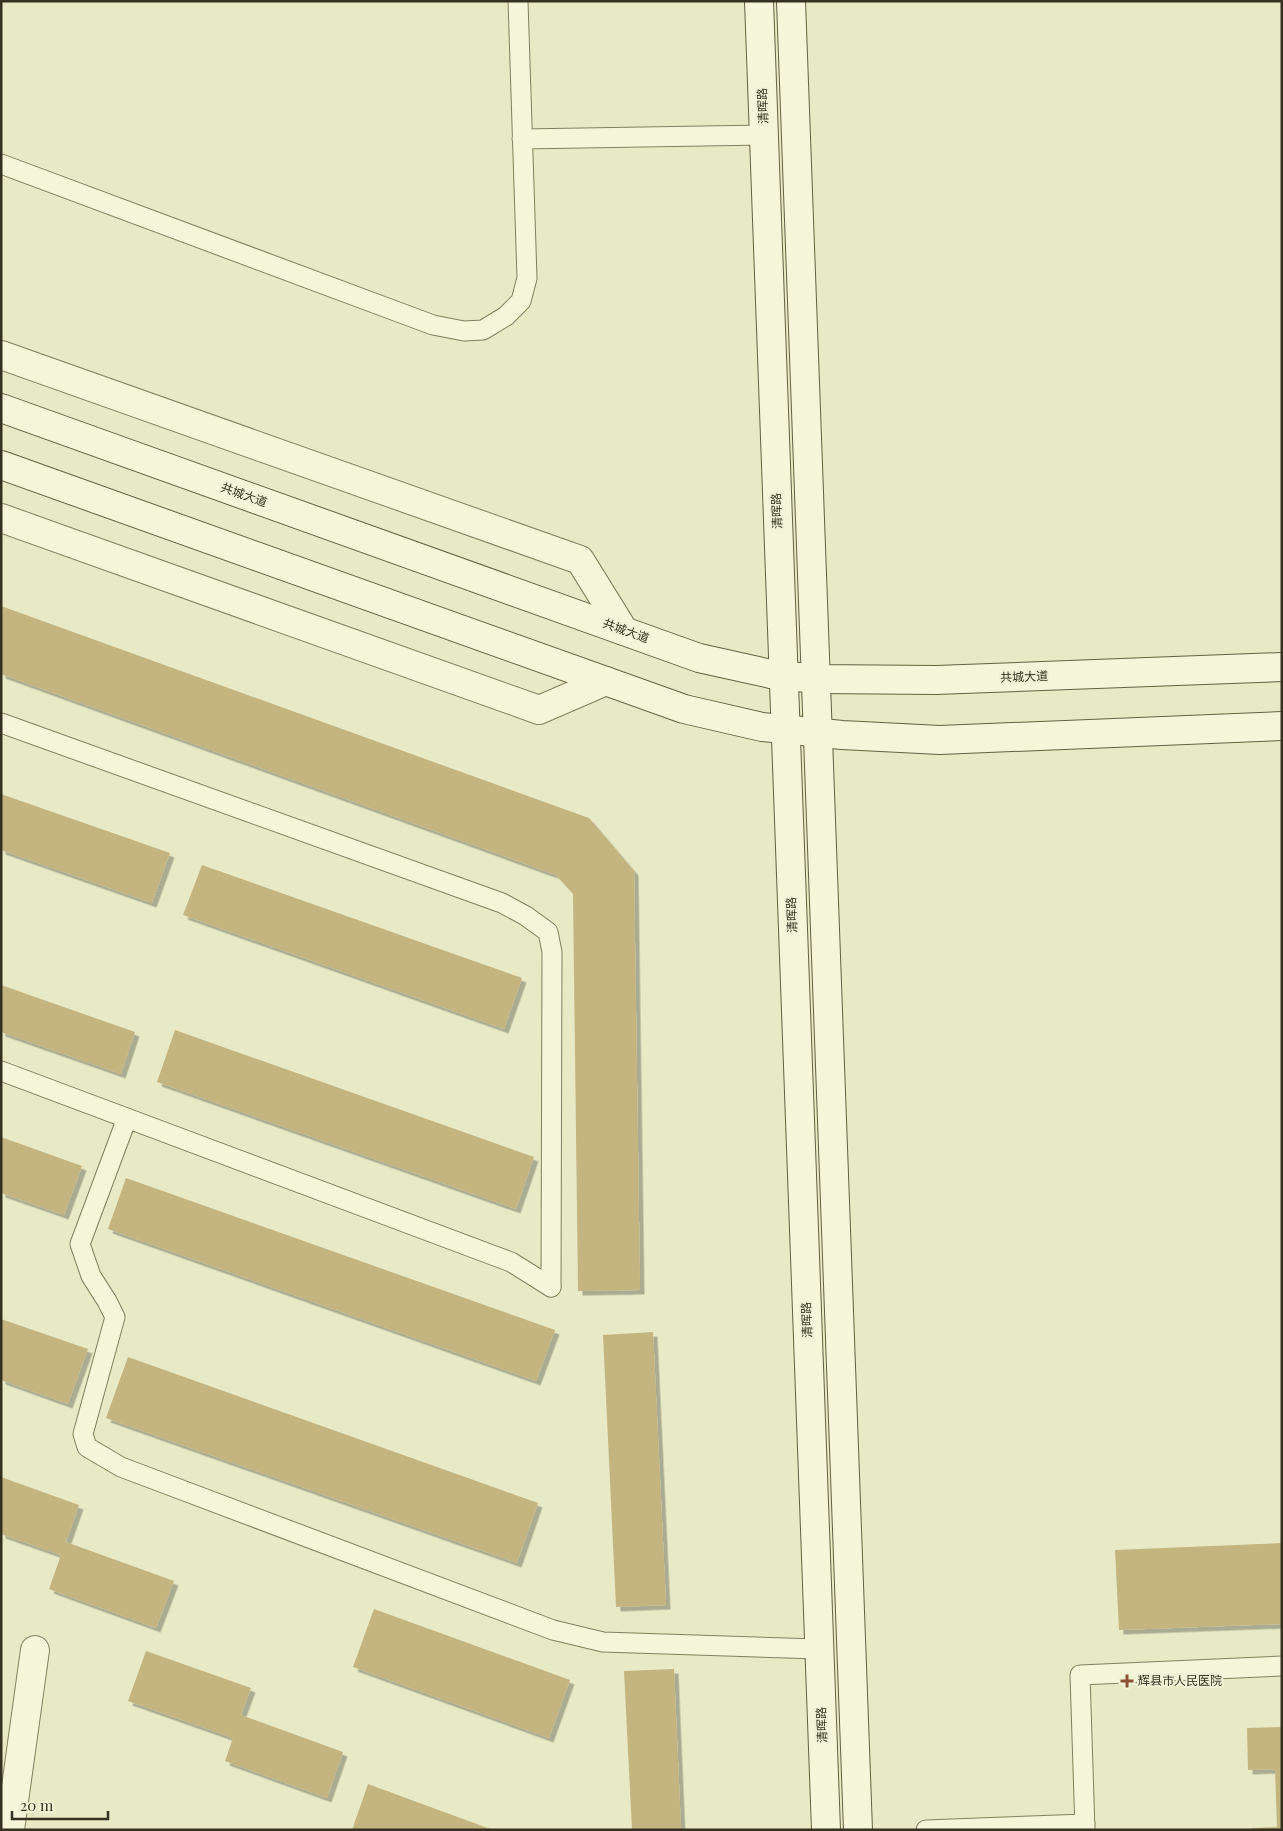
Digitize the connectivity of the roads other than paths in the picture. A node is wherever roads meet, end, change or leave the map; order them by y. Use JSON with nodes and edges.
{"nodes":[{"id":1,"x":518,"y":1,"type":"edge"},
{"id":2,"x":759,"y":1,"type":"edge"},
{"id":3,"x":791,"y":1,"type":"edge"},
{"id":4,"x":764,"y":135,"type":"junction"},
{"id":5,"x":522,"y":139,"type":"junction"},
{"id":6,"x":1,"y":164,"type":"edge"},
{"id":7,"x":1,"y":354,"type":"edge"},
{"id":8,"x":1,"y":408,"type":"edge"},
{"id":9,"x":1,"y":465,"type":"edge"},
{"id":10,"x":1,"y":518,"type":"edge"},
{"id":11,"x":624,"y":631,"type":"junction"},
{"id":12,"x":1282,"y":667,"type":"edge"},
{"id":13,"x":783,"y":676,"type":"junction"},
{"id":14,"x":816,"y":679,"type":"junction"},
{"id":15,"x":606,"y":681,"type":"junction"},
{"id":16,"x":1,"y":722,"type":"edge"},
{"id":17,"x":1282,"y":726,"type":"edge"},
{"id":18,"x":786,"y":729,"type":"junction"},
{"id":19,"x":818,"y":733,"type":"junction"},
{"id":20,"x":1,"y":1071,"type":"edge"},
{"id":21,"x":127,"y":1118,"type":"junction"},
{"id":22,"x":819,"y":1648,"type":"junction"},
{"id":23,"x":35,"y":1650,"type":"dead end"},
{"id":24,"x":1282,"y":1666,"type":"edge"},
{"id":25,"x":1085,"y":1827,"type":"edge"},
{"id":26,"x":10,"y":1830,"type":"edge"},
{"id":27,"x":826,"y":1830,"type":"edge"},
{"id":28,"x":858,"y":1830,"type":"edge"},
{"id":29,"x":926,"y":1830,"type":"edge"}],
"edges":[{"from":1,"to":5,"type":"lane"},
{"from":2,"to":4,"type":"main road","name":"清晖路"},
{"from":3,"to":14,"type":"main road"},
{"from":4,"to":5,"type":"lane"},
{"from":4,"to":13,"type":"main road","name":"清晖路"},
{"from":5,"to":6,"type":"lane"},
{"from":7,"to":11,"type":"main road"},
{"from":8,"to":11,"type":"main road","name":"共城大道"},
{"from":9,"to":15,"type":"main road"},
{"from":10,"to":15,"type":"main road"},
{"from":11,"to":13,"type":"main road","name":"共城大道"},
{"from":12,"to":14,"type":"main road","name":"共城大道"},
{"from":13,"to":14,"type":"main road","name":"共城大道"},
{"from":13,"to":18,"type":"main road","name":"清晖路"},
{"from":14,"to":19,"type":"main road"},
{"from":15,"to":18,"type":"main road"},
{"from":16,"to":21,"type":"lane"},
{"from":17,"to":19,"type":"main road"},
{"from":18,"to":19,"type":"main road"},
{"from":18,"to":22,"type":"main road","name":"清晖路"},
{"from":19,"to":28,"type":"main road"},
{"from":20,"to":21,"type":"lane"},
{"from":21,"to":22,"type":"lane"},
{"from":22,"to":27,"type":"main road","name":"清晖路"},
{"from":23,"to":26,"type":"main road"},
{"from":24,"to":25,"type":"lane"},
{"from":25,"to":29,"type":"lane"}]}
